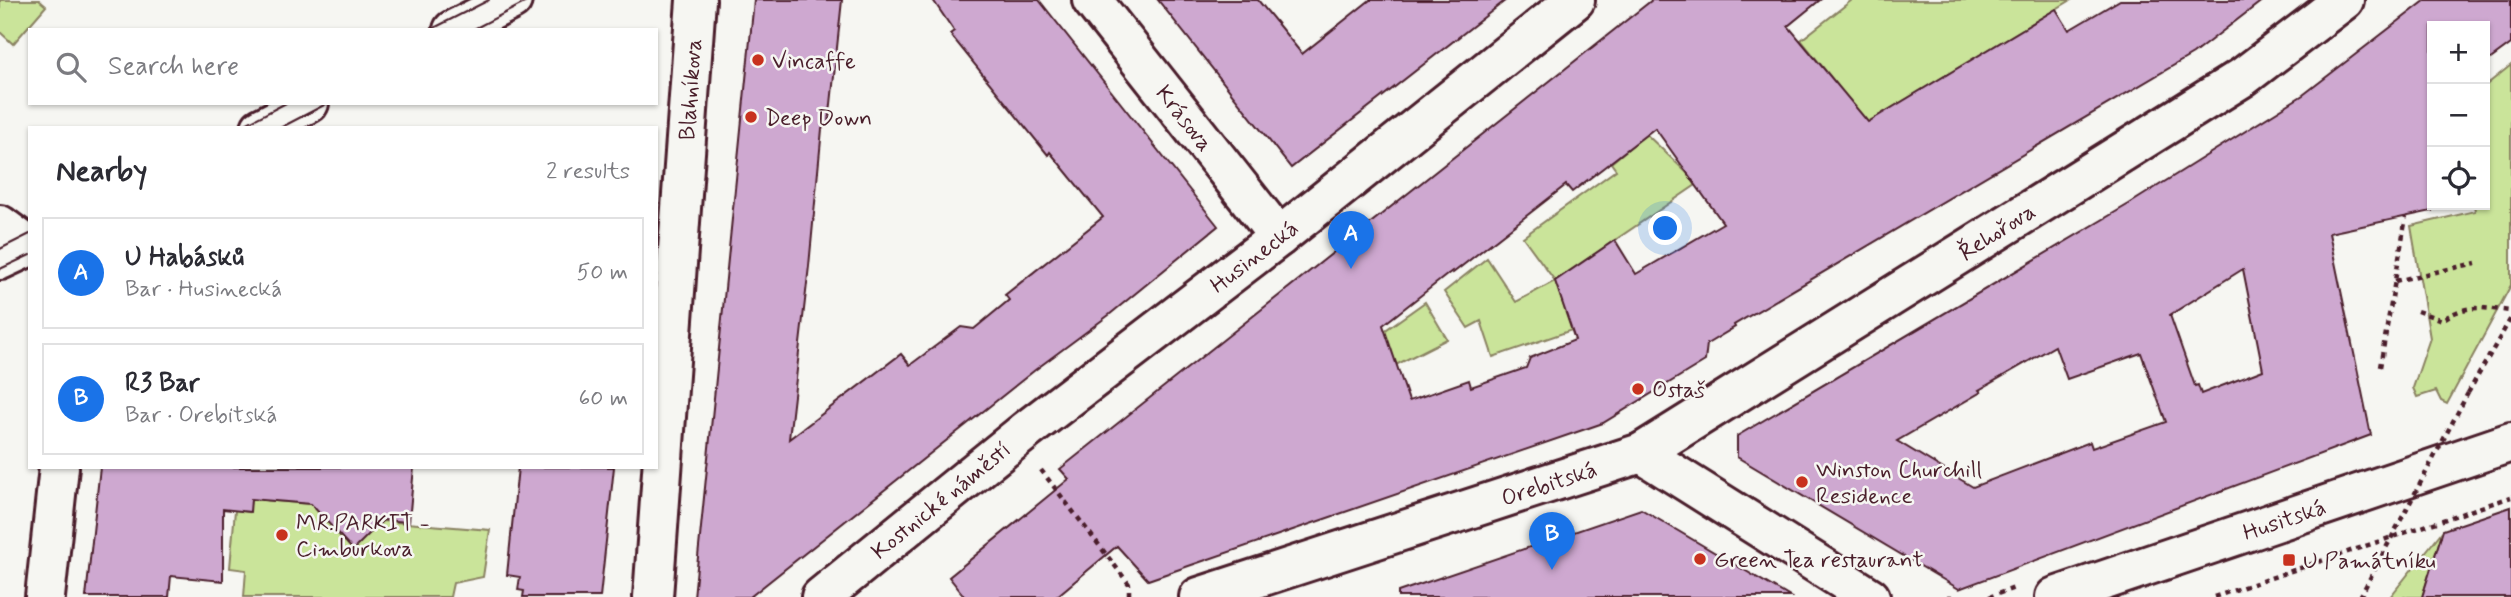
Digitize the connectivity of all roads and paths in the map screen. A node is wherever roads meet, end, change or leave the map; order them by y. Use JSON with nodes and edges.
{"nodes":[{"id":1,"x":512,"y":0,"type":"edge"},
{"id":2,"x":696,"y":0,"type":"edge"},
{"id":3,"x":1092,"y":0,"type":"edge"},
{"id":4,"x":1575,"y":0,"type":"edge"},
{"id":5,"x":2344,"y":0,"type":"edge"},
{"id":6,"x":457,"y":28,"type":"edge"},
{"id":7,"x":305,"y":105,"type":"edge"},
{"id":8,"x":265,"y":126,"type":"edge"},
{"id":9,"x":2406,"y":217,"type":"dead end"},
{"id":10,"x":1279,"y":237,"type":"junction"},
{"id":11,"x":2476,"y":263,"type":"dead end"},
{"id":12,"x":2395,"y":282,"type":"junction"},
{"id":13,"x":2417,"y":311,"type":"dead end"},
{"id":14,"x":2511,"y":311,"type":"edge"},
{"id":15,"x":2511,"y":318,"type":"edge"},
{"id":16,"x":2380,"y":367,"type":"dead end"},
{"id":17,"x":1028,"y":429,"type":"joint"},
{"id":18,"x":2511,"y":442,"type":"edge"},
{"id":19,"x":1641,"y":453,"type":"junction"},
{"id":20,"x":59,"y":469,"type":"edge"},
{"id":21,"x":1047,"y":478,"type":"dead end"},
{"id":22,"x":2511,"y":497,"type":"edge"},
{"id":23,"x":45,"y":597,"type":"edge"},
{"id":24,"x":653,"y":597,"type":"edge"},
{"id":25,"x":821,"y":597,"type":"edge"},
{"id":26,"x":1129,"y":597,"type":"edge"},
{"id":27,"x":1199,"y":597,"type":"edge"},
{"id":28,"x":1870,"y":597,"type":"edge"},
{"id":29,"x":2055,"y":597,"type":"edge"},
{"id":30,"x":2214,"y":597,"type":"edge"},
{"id":31,"x":2360,"y":597,"type":"edge"}],
"edges":[{"from":1,"to":6,"type":"street"},
{"from":2,"to":24,"type":"street","name":"Blahníkova"},
{"from":3,"to":10,"type":"street","name":"Krásova"},
{"from":4,"to":10,"type":"street","name":"Husinecká"},
{"from":5,"to":19,"type":"street","name":"Řehořova"},
{"from":7,"to":8,"type":"street"},
{"from":9,"to":12,"type":"path"},
{"from":10,"to":17,"type":"street","name":"Husinecká"},
{"from":11,"to":12,"type":"path"},
{"from":12,"to":16,"type":"path"},
{"from":13,"to":14,"type":"path"},
{"from":15,"to":31,"type":"path","bridge":true},
{"from":17,"to":25,"type":"street","name":"Kostnické náměstí"},
{"from":18,"to":29,"type":"street","name":"Husitská"},
{"from":19,"to":27,"type":"street","name":"Orebitská"},
{"from":19,"to":28,"type":"street"},
{"from":20,"to":23,"type":"street"},
{"from":21,"to":26,"type":"path"},
{"from":22,"to":30,"type":"path"}]}
